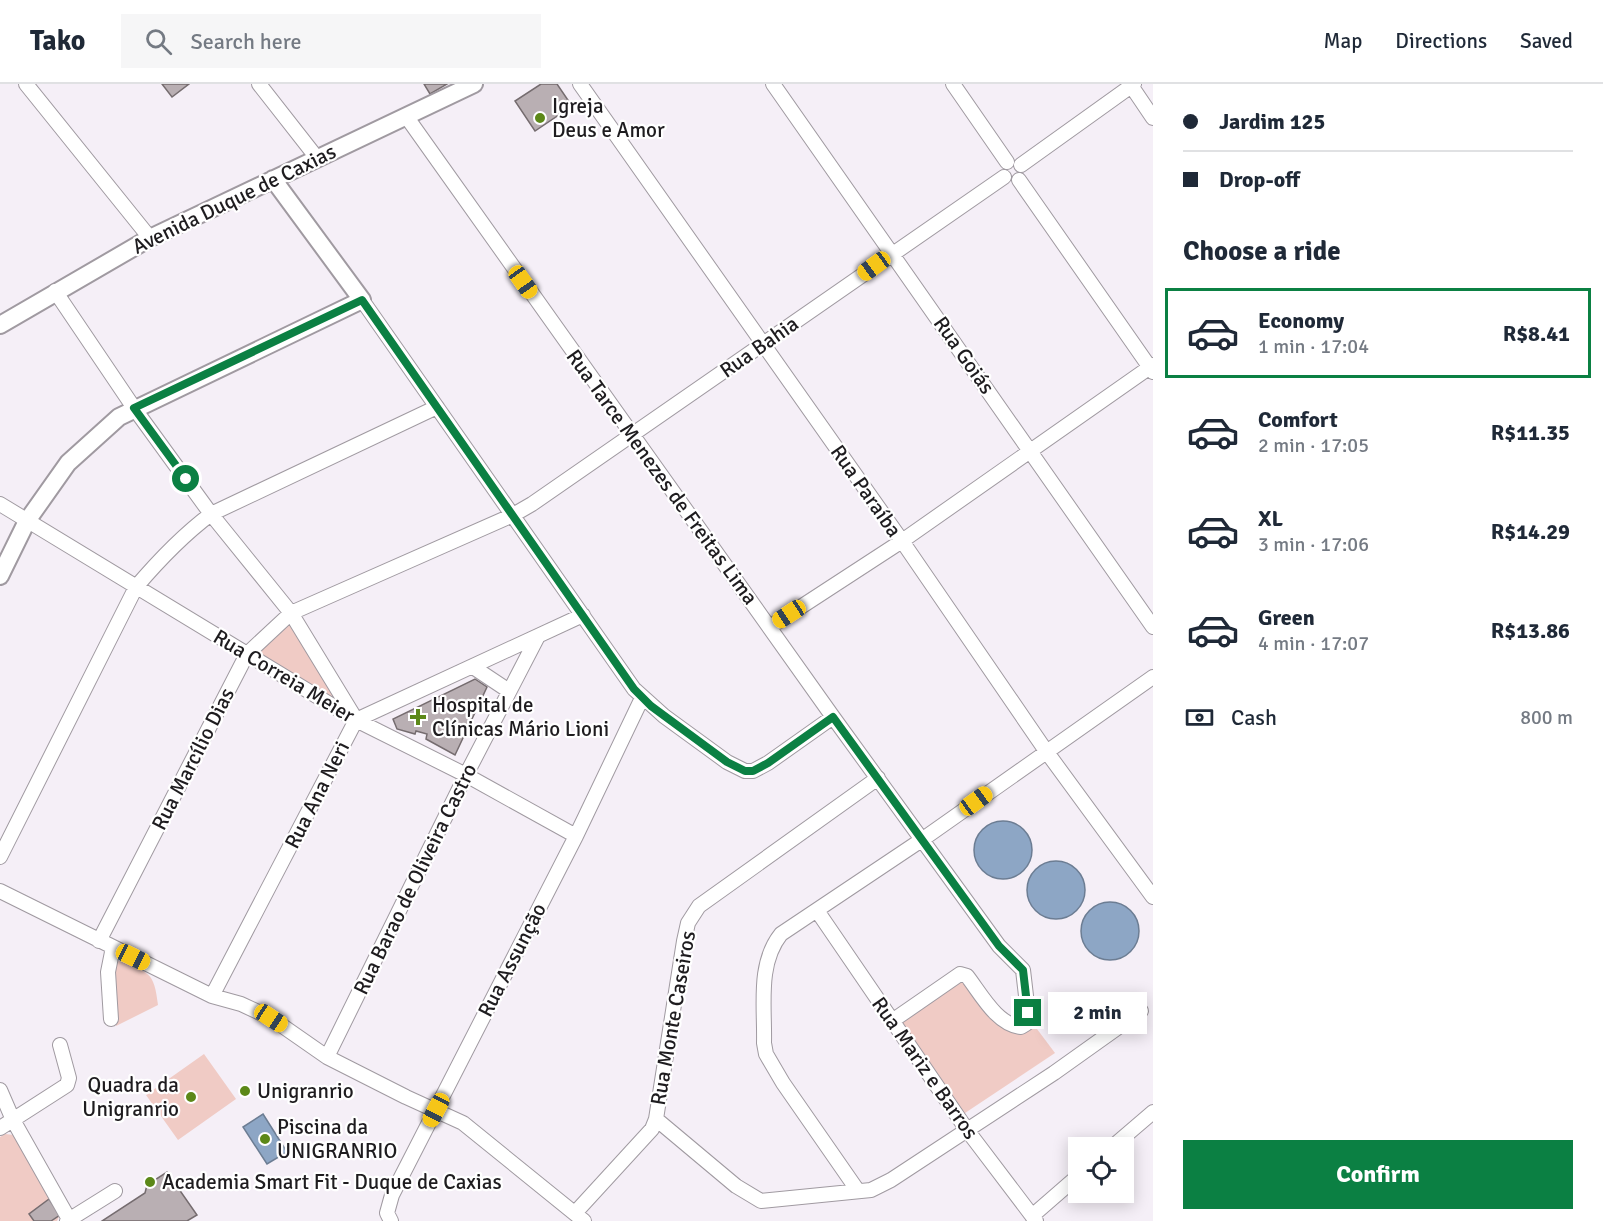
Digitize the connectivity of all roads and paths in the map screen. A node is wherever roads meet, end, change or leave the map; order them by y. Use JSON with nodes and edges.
{"nodes":[{"id":1,"x":26,"y":84,"type":"edge"},
{"id":2,"x":260,"y":84,"type":"edge"},
{"id":3,"x":474,"y":84,"type":"edge"},
{"id":4,"x":580,"y":84,"type":"edge"},
{"id":5,"x":773,"y":84,"type":"edge"},
{"id":6,"x":953,"y":84,"type":"edge"},
{"id":7,"x":1132,"y":85,"type":"edge"},
{"id":8,"x":406,"y":116,"type":"junction"},
{"id":9,"x":1153,"y":118,"type":"edge"},
{"id":10,"x":317,"y":158,"type":"junction"},
{"id":11,"x":1007,"y":162,"type":"junction"},
{"id":12,"x":1021,"y":165,"type":"junction"},
{"id":13,"x":1004,"y":177,"type":"junction"},
{"id":14,"x":273,"y":179,"type":"junction"},
{"id":15,"x":1018,"y":180,"type":"junction"},
{"id":16,"x":150,"y":238,"type":"junction"},
{"id":17,"x":892,"y":252,"type":"junction"},
{"id":18,"x":55,"y":291,"type":"junction"},
{"id":19,"x":362,"y":300,"type":"junction"},
{"id":20,"x":0,"y":325,"type":"edge"},
{"id":21,"x":763,"y":345,"type":"junction"},
{"id":22,"x":1152,"y":368,"type":"edge"},
{"id":23,"x":437,"y":407,"type":"junction"},
{"id":24,"x":134,"y":408,"type":"junction"},
{"id":25,"x":632,"y":435,"type":"junction"},
{"id":26,"x":1030,"y":450,"type":"junction"},
{"id":27,"x":0,"y":504,"type":"edge"},
{"id":28,"x":211,"y":514,"type":"junction"},
{"id":29,"x":513,"y":515,"type":"junction"},
{"id":30,"x":27,"y":521,"type":"junction"},
{"id":31,"x":902,"y":541,"type":"junction"},
{"id":32,"x":0,"y":576,"type":"edge"},
{"id":33,"x":136,"y":587,"type":"junction"},
{"id":34,"x":291,"y":613,"type":"junction"},
{"id":35,"x":583,"y":615,"type":"junction"},
{"id":36,"x":770,"y":627,"type":"junction"},
{"id":37,"x":1153,"y":627,"type":"edge"},
{"id":38,"x":537,"y":638,"type":"junction"},
{"id":39,"x":247,"y":654,"type":"junction"},
{"id":40,"x":473,"y":667,"type":"junction"},
{"id":41,"x":1153,"y":677,"type":"edge"},
{"id":42,"x":509,"y":691,"type":"junction"},
{"id":43,"x":642,"y":698,"type":"junction"},
{"id":44,"x":833,"y":717,"type":"junction"},
{"id":45,"x":356,"y":720,"type":"junction"},
{"id":46,"x":1046,"y":751,"type":"junction"},
{"id":47,"x":466,"y":775,"type":"junction"},
{"id":48,"x":878,"y":778,"type":"junction"},
{"id":49,"x":576,"y":836,"type":"junction"},
{"id":50,"x":923,"y":839,"type":"junction"},
{"id":51,"x":0,"y":856,"type":"edge"},
{"id":52,"x":0,"y":891,"type":"edge"},
{"id":53,"x":1153,"y":897,"type":"edge"},
{"id":54,"x":818,"y":912,"type":"junction"},
{"id":55,"x":99,"y":940,"type":"junction"},
{"id":56,"x":113,"y":947,"type":"junction"},
{"id":57,"x":212,"y":996,"type":"junction"},
{"id":58,"x":1141,"y":1011,"type":"dead end"},
{"id":59,"x":111,"y":1019,"type":"dead end"},
{"id":60,"x":892,"y":1021,"type":"junction"},
{"id":61,"x":60,"y":1045,"type":"dead end"},
{"id":62,"x":327,"y":1057,"type":"junction"},
{"id":63,"x":0,"y":1090,"type":"edge"},
{"id":64,"x":436,"y":1110,"type":"junction"},
{"id":65,"x":1153,"y":1112,"type":"edge"},
{"id":66,"x":656,"y":1119,"type":"junction"},
{"id":67,"x":13,"y":1120,"type":"junction"},
{"id":68,"x":0,"y":1128,"type":"edge"},
{"id":69,"x":967,"y":1130,"type":"junction"},
{"id":70,"x":1124,"y":1137,"type":"edge"},
{"id":71,"x":1068,"y":1186,"type":"edge"},
{"id":72,"x":115,"y":1191,"type":"dead end"},
{"id":73,"x":858,"y":1191,"type":"junction"},
{"id":74,"x":580,"y":1217,"type":"edge"},
{"id":75,"x":1034,"y":1218,"type":"edge"},
{"id":76,"x":386,"y":1220,"type":"edge"},
{"id":77,"x":69,"y":1221,"type":"edge"}],
"edges":[{"from":1,"to":16,"type":"street"},
{"from":2,"to":10,"type":"street"},
{"from":3,"to":8,"type":"main road","name":"Avenida Duque de Caxias"},
{"from":4,"to":21,"type":"street","name":"Rua Paraíba"},
{"from":5,"to":17,"type":"street","name":"Rua Goiás"},
{"from":6,"to":11,"type":"street"},
{"from":7,"to":9,"type":"street"},
{"from":7,"to":12,"type":"street"},
{"from":8,"to":10,"type":"main road","name":"Avenida Duque de Caxias"},
{"from":8,"to":25,"type":"street","name":"Rua Tarce Menezes de Freitas Lima"},
{"from":10,"to":14,"type":"main road","name":"Avenida Duque de Caxias"},
{"from":11,"to":12,"type":"street"},
{"from":11,"to":13,"type":"street"},
{"from":12,"to":15,"type":"street"},
{"from":13,"to":15,"type":"street"},
{"from":13,"to":17,"type":"street","name":"Rua Bahia"},
{"from":14,"to":16,"type":"main road","name":"Avenida Duque de Caxias"},
{"from":14,"to":19,"type":"main road"},
{"from":15,"to":22,"type":"street"},
{"from":16,"to":18,"type":"main road","name":"Avenida Duque de Caxias"},
{"from":17,"to":21,"type":"street","name":"Rua Bahia"},
{"from":17,"to":26,"type":"street","name":"Rua Goiás"},
{"from":18,"to":20,"type":"main road","name":"Avenida Duque de Caxias"},
{"from":18,"to":24,"type":"street"},
{"from":19,"to":23,"type":"street"},
{"from":19,"to":24,"type":"main road"},
{"from":21,"to":25,"type":"street","name":"Rua Bahia"},
{"from":21,"to":31,"type":"street","name":"Rua Paraíba"},
{"from":22,"to":26,"type":"street"},
{"from":23,"to":28,"type":"street"},
{"from":23,"to":29,"type":"street"},
{"from":24,"to":28,"type":"street"},
{"from":24,"to":30,"type":"main road"},
{"from":25,"to":29,"type":"street","name":"Rua Bahia"},
{"from":25,"to":36,"type":"street","name":"Rua Tarce Menezes de Freitas Lima"},
{"from":26,"to":31,"type":"street"},
{"from":26,"to":37,"type":"street","name":"Rua Goiás"},
{"from":27,"to":30,"type":"street","name":"Rua Correia Meier"},
{"from":28,"to":33,"type":"street"},
{"from":28,"to":34,"type":"street"},
{"from":29,"to":34,"type":"street","name":"Rua Marcílio Dias"},
{"from":29,"to":35,"type":"street"},
{"from":30,"to":32,"type":"main road"},
{"from":30,"to":33,"type":"street","name":"Rua Correia Meier"},
{"from":31,"to":36,"type":"street"},
{"from":31,"to":46,"type":"street","name":"Rua Paraíba"},
{"from":33,"to":39,"type":"street","name":"Rua Correia Meier"},
{"from":33,"to":51,"type":"street"},
{"from":34,"to":39,"type":"street","name":"Rua Marcílio Dias"},
{"from":34,"to":45,"type":"street"},
{"from":35,"to":38,"type":"street","name":"Rua Ana Neri"},
{"from":35,"to":43,"type":"street"},
{"from":36,"to":44,"type":"street","name":"Rua Tarce Menezes de Freitas Lima"},
{"from":38,"to":40,"type":"street","name":"Rua Ana Neri"},
{"from":38,"to":42,"type":"street","name":"Rua Barao de Oliveira Castro"},
{"from":39,"to":45,"type":"street","name":"Rua Correia Meier"},
{"from":39,"to":55,"type":"street","name":"Rua Marcílio Dias"},
{"from":40,"to":42,"type":"street"},
{"from":40,"to":45,"type":"street","name":"Rua Ana Neri"},
{"from":41,"to":46,"type":"street"},
{"from":42,"to":47,"type":"street","name":"Rua Barao de Oliveira Castro"},
{"from":43,"to":44,"type":"street"},
{"from":43,"to":49,"type":"street","name":"Rua Assunção"},
{"from":44,"to":48,"type":"street","name":"Rua Tarce Menezes de Freitas Lima"},
{"from":45,"to":47,"type":"street","name":"Rua Correia Meier"},
{"from":45,"to":57,"type":"street","name":"Rua Ana Neri"},
{"from":46,"to":50,"type":"street"},
{"from":46,"to":53,"type":"street","name":"Rua Paraíba"},
{"from":47,"to":49,"type":"street","name":"Rua Correia Meier"},
{"from":47,"to":62,"type":"street","name":"Rua Barao de Oliveira Castro"},
{"from":48,"to":50,"type":"street","name":"Rua Tarce Menezes de Freitas Lima"},
{"from":48,"to":66,"type":"street","name":"Rua Monte Caseiros"},
{"from":49,"to":64,"type":"street","name":"Rua Assunção"},
{"from":50,"to":54,"type":"street"},
{"from":50,"to":60,"type":"street","name":"Rua Tarce Menezes de Freitas Lima"},
{"from":52,"to":55,"type":"street"},
{"from":54,"to":60,"type":"street","name":"Rua Mariz e Barros"},
{"from":54,"to":73,"type":"street"},
{"from":55,"to":56,"type":"street"},
{"from":56,"to":57,"type":"street"},
{"from":56,"to":59,"type":"street"},
{"from":57,"to":62,"type":"street"},
{"from":58,"to":69,"type":"street"},
{"from":60,"to":69,"type":"street","name":"Rua Mariz e Barros"},
{"from":61,"to":67,"type":"street"},
{"from":62,"to":64,"type":"street"},
{"from":63,"to":67,"type":"street"},
{"from":64,"to":74,"type":"street"},
{"from":64,"to":76,"type":"street","name":"Rua Assunção"},
{"from":65,"to":70,"type":"street"},
{"from":66,"to":73,"type":"street"},
{"from":66,"to":74,"type":"street","name":"Rua Monte Caseiros"},
{"from":67,"to":68,"type":"street"},
{"from":67,"to":77,"type":"street"},
{"from":69,"to":73,"type":"street"},
{"from":69,"to":75,"type":"street","name":"Rua Mariz e Barros"},
{"from":71,"to":75,"type":"street"},
{"from":72,"to":77,"type":"street"}]}
